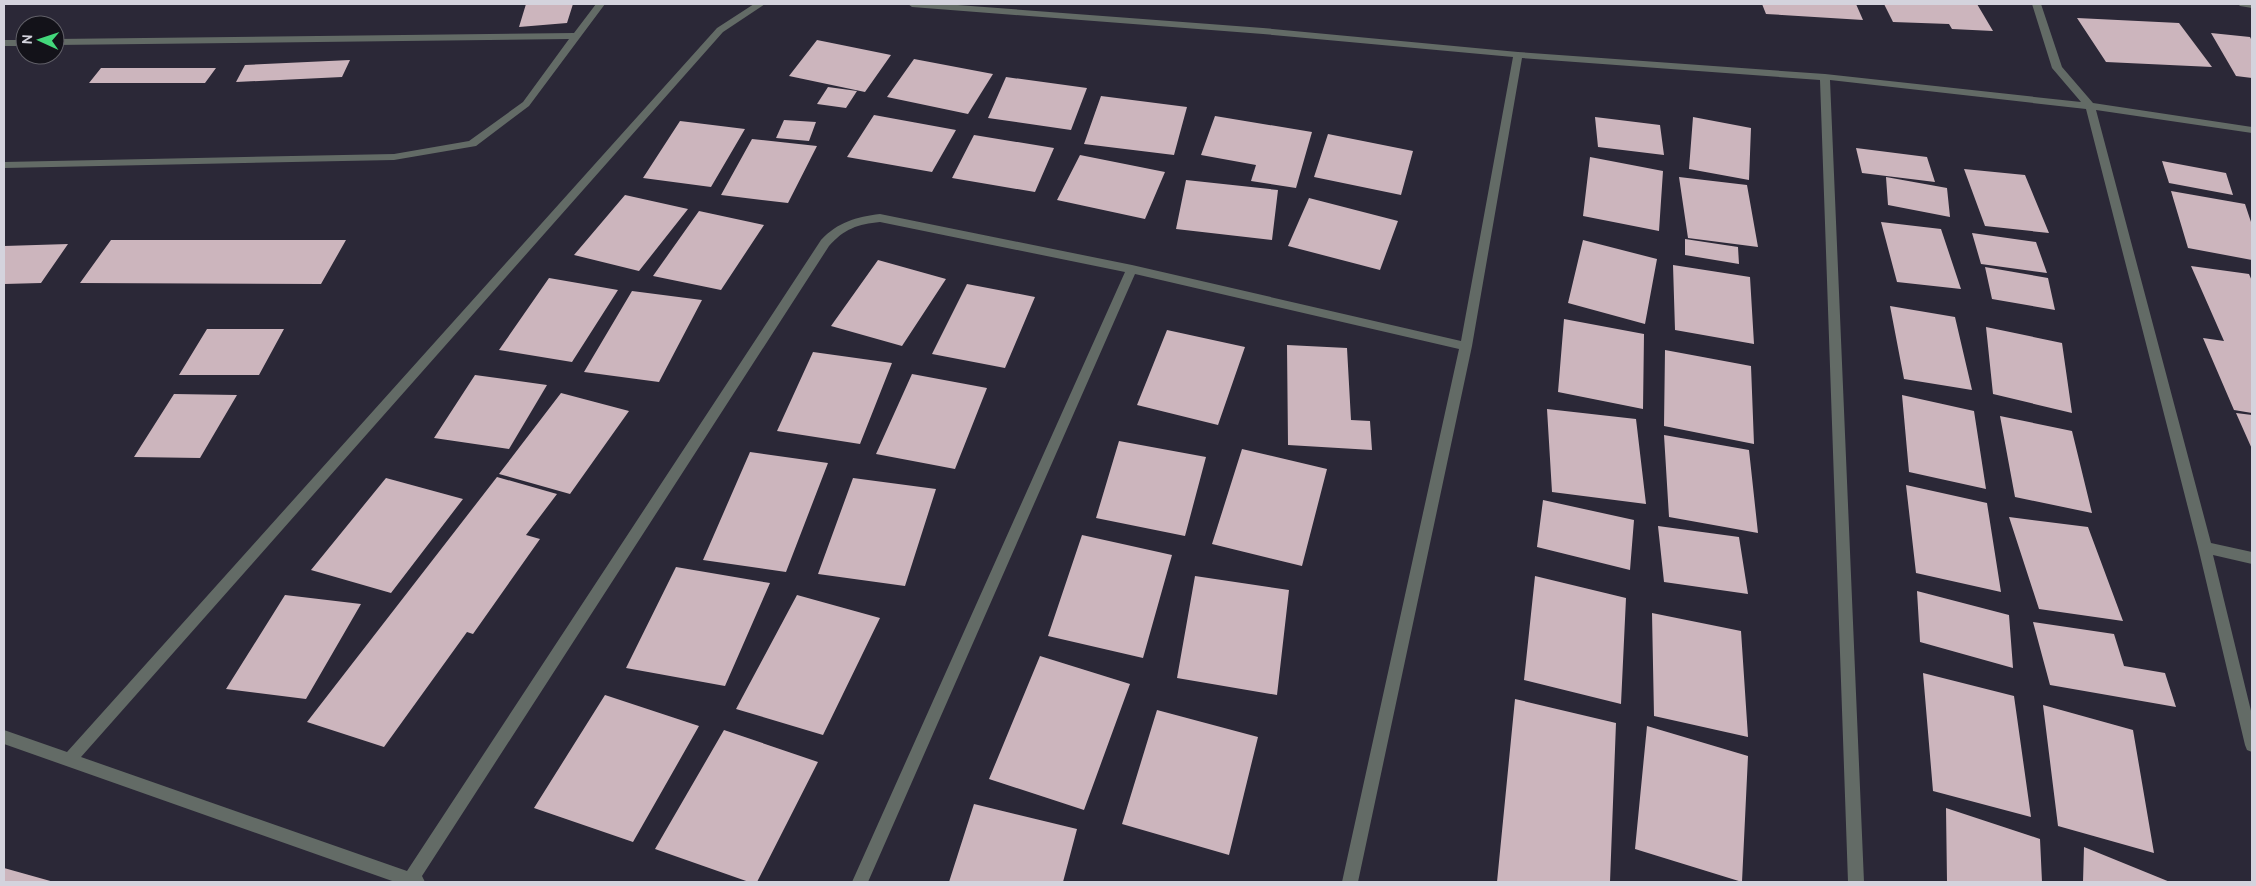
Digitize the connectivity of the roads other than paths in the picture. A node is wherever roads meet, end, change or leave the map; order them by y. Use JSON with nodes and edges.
{"nodes":[{"id":1,"x":600,"y":4,"type":"edge"},
{"id":2,"x":760,"y":4,"type":"edge"},
{"id":3,"x":912,"y":4,"type":"edge"},
{"id":4,"x":2037,"y":4,"type":"edge"},
{"id":5,"x":2243,"y":4,"type":"edge"},
{"id":6,"x":949,"y":5,"type":"edge"},
{"id":7,"x":2252,"y":5,"type":"edge"},
{"id":8,"x":1029,"y":8,"type":"edge"},
{"id":9,"x":575,"y":36,"type":"junction"},
{"id":10,"x":65,"y":42,"type":"edge"},
{"id":11,"x":1518,"y":54,"type":"junction"},
{"id":12,"x":1825,"y":77,"type":"junction"},
{"id":13,"x":2090,"y":106,"type":"junction"},
{"id":14,"x":2252,"y":130,"type":"edge"},
{"id":15,"x":4,"y":165,"type":"edge"},
{"id":16,"x":1132,"y":269,"type":"junction"},
{"id":17,"x":1466,"y":346,"type":"junction"},
{"id":18,"x":2205,"y":547,"type":"junction"},
{"id":19,"x":2252,"y":558,"type":"edge"},
{"id":20,"x":4,"y":738,"type":"edge"},
{"id":21,"x":2252,"y":744,"type":"edge"},
{"id":22,"x":70,"y":759,"type":"junction"},
{"id":23,"x":414,"y":881,"type":"edge"},
{"id":24,"x":860,"y":882,"type":"edge"},
{"id":25,"x":1350,"y":882,"type":"edge"},
{"id":26,"x":1856,"y":882,"type":"edge"}],
"edges":[{"from":1,"to":9,"type":"street"},
{"from":2,"to":22,"type":"street"},
{"from":3,"to":6,"type":"street"},
{"from":4,"to":13,"type":"street"},
{"from":5,"to":7,"type":"street"},
{"from":6,"to":8,"type":"street"},
{"from":8,"to":11,"type":"street"},
{"from":9,"to":10,"type":"street"},
{"from":9,"to":15,"type":"street"},
{"from":11,"to":12,"type":"street"},
{"from":11,"to":17,"type":"street"},
{"from":12,"to":13,"type":"street"},
{"from":12,"to":26,"type":"street"},
{"from":13,"to":14,"type":"street"},
{"from":13,"to":18,"type":"street"},
{"from":16,"to":17,"type":"street"},
{"from":16,"to":23,"type":"street"},
{"from":16,"to":24,"type":"street"},
{"from":17,"to":25,"type":"street"},
{"from":18,"to":19,"type":"street"},
{"from":18,"to":21,"type":"street"},
{"from":20,"to":22,"type":"street"},
{"from":22,"to":23,"type":"street"}]}
